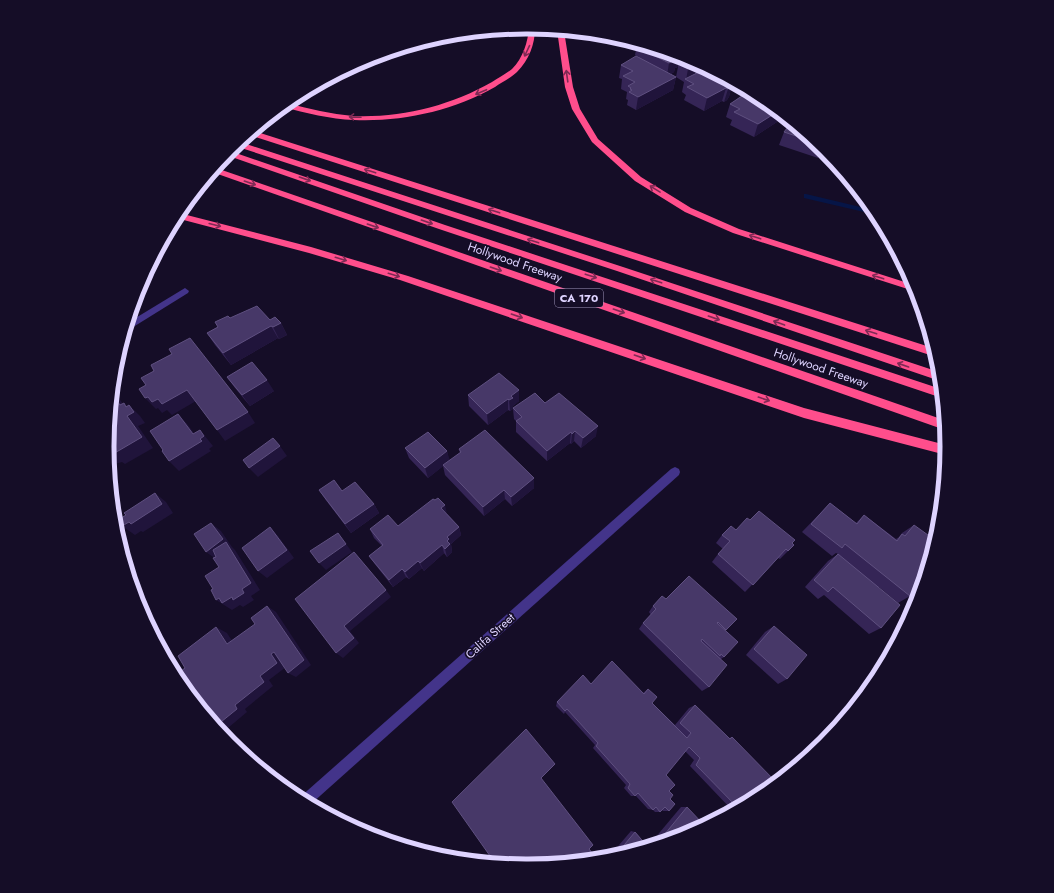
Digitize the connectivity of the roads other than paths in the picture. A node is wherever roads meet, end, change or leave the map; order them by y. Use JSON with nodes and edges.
{"nodes":[{"id":1,"x":532,"y":34,"type":"edge"},
{"id":2,"x":561,"y":36,"type":"edge"},
{"id":3,"x":293,"y":107,"type":"edge"},
{"id":4,"x":258,"y":134,"type":"edge"},
{"id":5,"x":244,"y":146,"type":"edge"},
{"id":6,"x":235,"y":155,"type":"edge"},
{"id":7,"x":220,"y":172,"type":"edge"},
{"id":8,"x":184,"y":217,"type":"edge"},
{"id":9,"x":907,"y":286,"type":"edge"},
{"id":10,"x":185,"y":291,"type":"dead end"},
{"id":11,"x":134,"y":323,"type":"edge"},
{"id":12,"x":928,"y":351,"type":"edge"},
{"id":13,"x":933,"y":375,"type":"edge"},
{"id":14,"x":936,"y":392,"type":"edge"},
{"id":15,"x":939,"y":422,"type":"edge"},
{"id":16,"x":940,"y":448,"type":"edge"},
{"id":17,"x":675,"y":472,"type":"dead end"},
{"id":18,"x":309,"y":796,"type":"edge"}],
"edges":[{"from":1,"to":3,"type":"highway","one_way":true},
{"from":9,"to":2,"type":"highway","one_way":true},
{"from":12,"to":4,"type":"highway","one_way":true},
{"from":13,"to":5,"type":"highway","one_way":true},
{"from":6,"to":14,"type":"highway","one_way":true},
{"from":7,"to":15,"type":"highway","name":"Hollywood Freeway","number":"CA 170","one_way":true},
{"from":8,"to":16,"type":"highway","one_way":true},
{"from":10,"to":11,"type":"street"},
{"from":17,"to":18,"type":"street","name":"Califa Street"}]}
